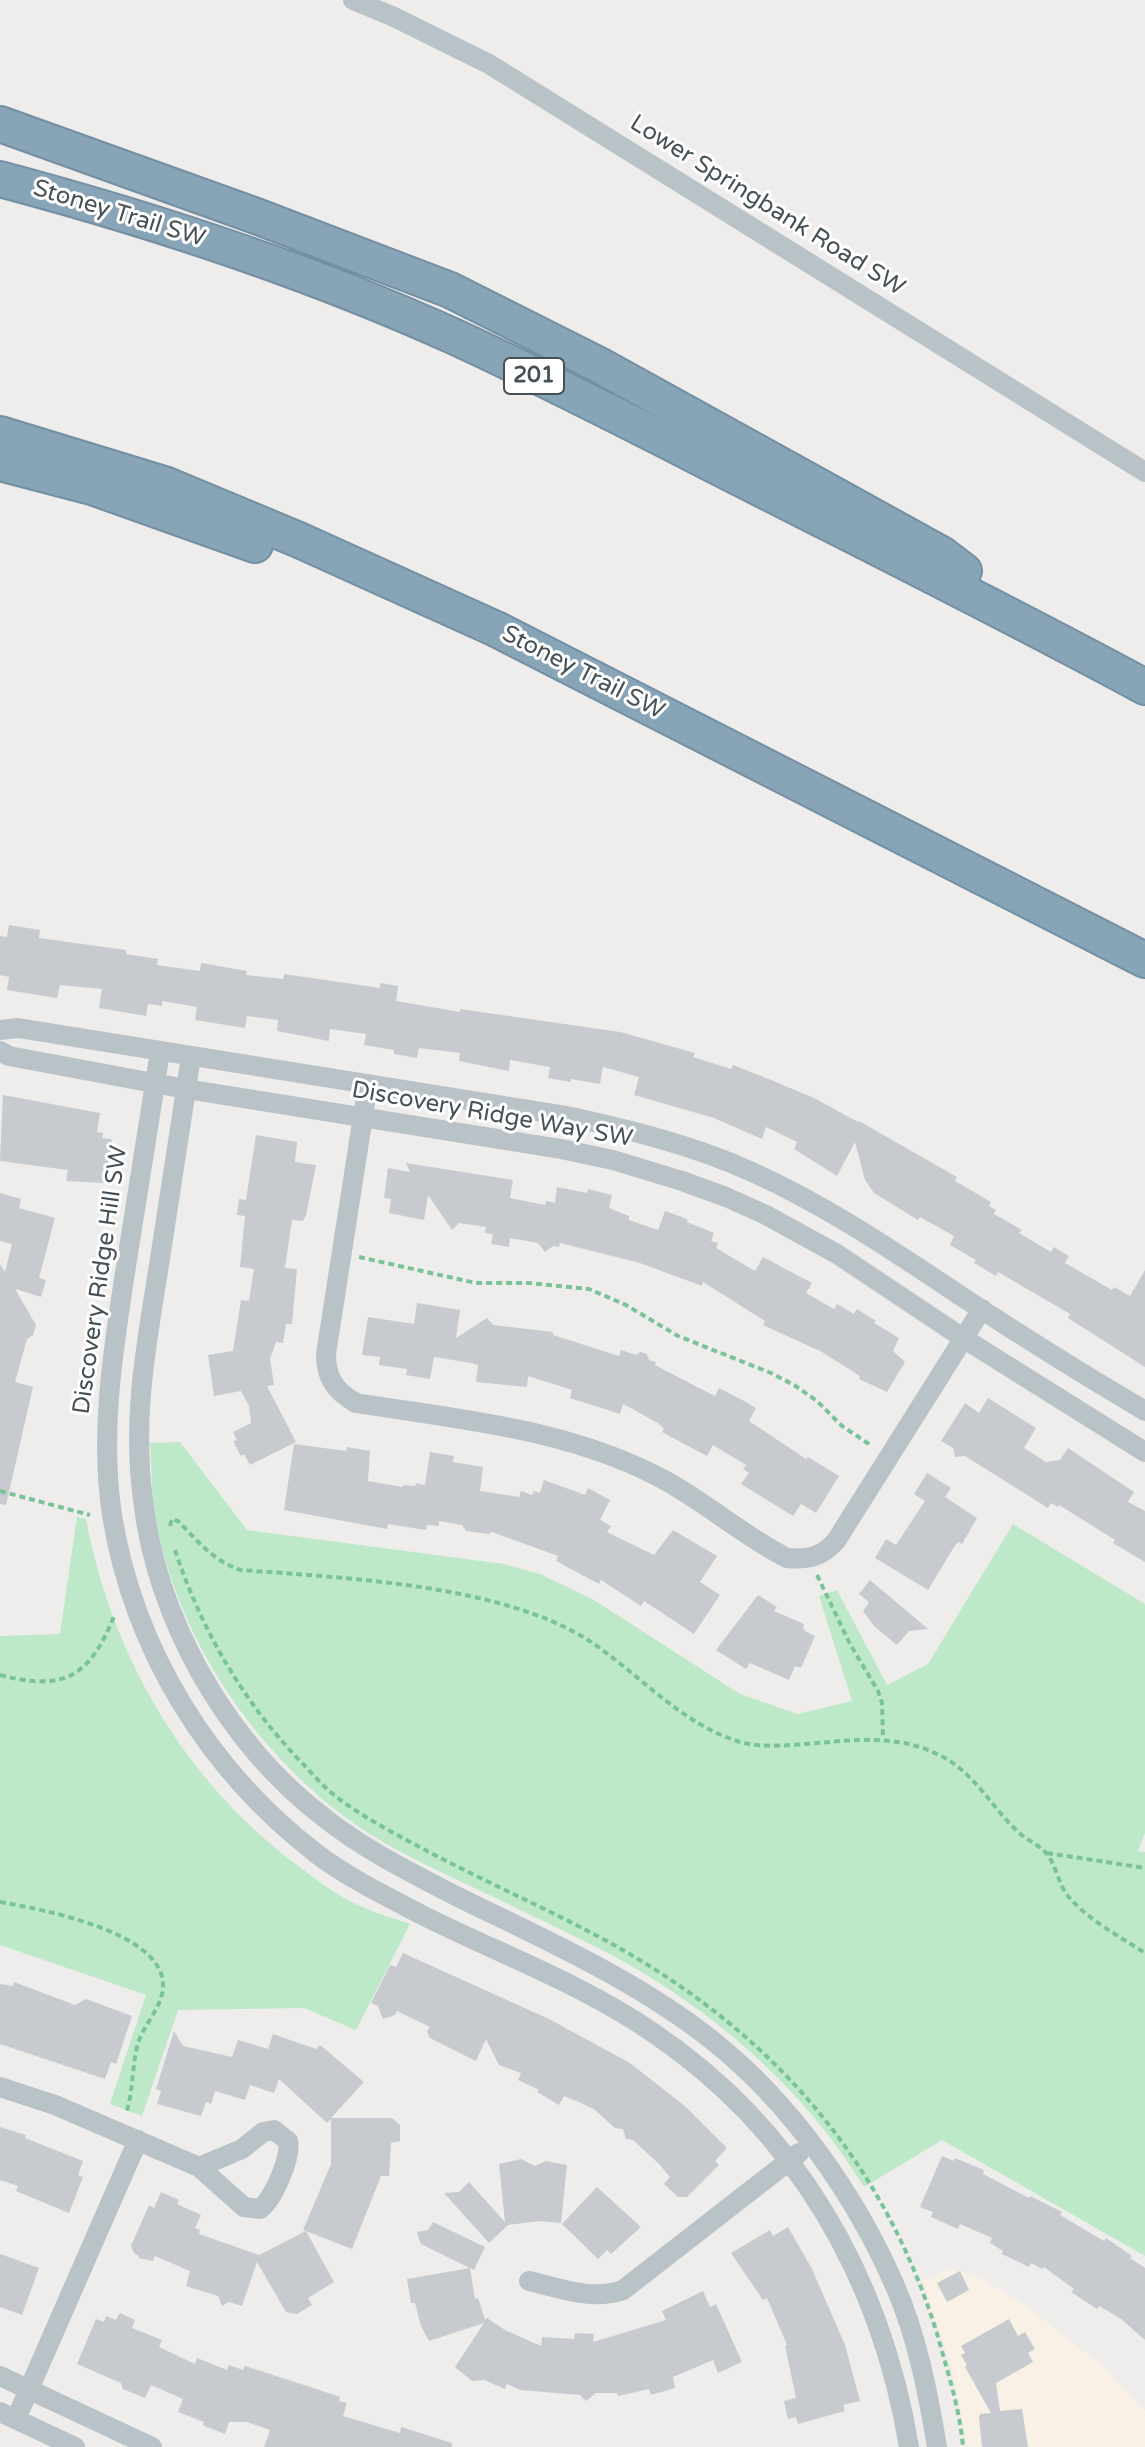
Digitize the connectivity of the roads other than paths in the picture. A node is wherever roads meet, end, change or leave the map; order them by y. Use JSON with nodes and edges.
{"nodes":[{"id":1,"x":353,"y":0,"type":"edge"},
{"id":2,"x":0,"y":124,"type":"edge"},
{"id":3,"x":0,"y":179,"type":"edge"},
{"id":4,"x":0,"y":434,"type":"edge"},
{"id":5,"x":0,"y":463,"type":"edge"},
{"id":6,"x":1145,"y":472,"type":"edge"},
{"id":7,"x":496,"y":629,"type":"junction"},
{"id":8,"x":1044,"y":632,"type":"junction"},
{"id":9,"x":1145,"y":687,"type":"edge"},
{"id":10,"x":1145,"y":960,"type":"edge"},
{"id":11,"x":0,"y":1030,"type":"edge"},
{"id":12,"x":0,"y":1051,"type":"edge"},
{"id":13,"x":160,"y":1052,"type":"junction"},
{"id":14,"x":191,"y":1057,"type":"junction"},
{"id":15,"x":155,"y":1084,"type":"junction"},
{"id":16,"x":368,"y":1084,"type":"junction"},
{"id":17,"x":186,"y":1089,"type":"junction"},
{"id":18,"x":363,"y":1118,"type":"junction"},
{"id":19,"x":693,"y":1149,"type":"junction"},
{"id":20,"x":682,"y":1181,"type":"junction"},
{"id":21,"x":982,"y":1309,"type":"junction"},
{"id":22,"x":963,"y":1338,"type":"junction"},
{"id":23,"x":1145,"y":1411,"type":"edge"},
{"id":24,"x":1145,"y":1452,"type":"edge"},
{"id":25,"x":437,"y":1886,"type":"junction"},
{"id":26,"x":423,"y":1915,"type":"junction"},
{"id":27,"x":634,"y":1987,"type":"junction"},
{"id":28,"x":620,"y":2011,"type":"junction"},
{"id":29,"x":0,"y":2087,"type":"edge"},
{"id":30,"x":129,"y":2136,"type":"junction"},
{"id":31,"x":812,"y":2143,"type":"junction"},
{"id":32,"x":789,"y":2160,"type":"junction"},
{"id":33,"x":199,"y":2167,"type":"junction"},
{"id":34,"x":529,"y":2281,"type":"dead end"},
{"id":35,"x":895,"y":2286,"type":"junction"},
{"id":36,"x":869,"y":2299,"type":"junction"},
{"id":37,"x":0,"y":2376,"type":"edge"},
{"id":38,"x":29,"y":2391,"type":"junction"},
{"id":39,"x":8,"y":2416,"type":"edge"},
{"id":40,"x":75,"y":2447,"type":"edge"},
{"id":41,"x":152,"y":2447,"type":"edge"},
{"id":42,"x":909,"y":2447,"type":"edge"},
{"id":43,"x":937,"y":2447,"type":"edge"}],
"edges":[{"from":1,"to":6,"type":"street","name":"Lower Springbank Road SW"},
{"from":2,"to":8,"type":"highway"},
{"from":3,"to":8,"type":"highway","name":"Stoney Trail SW","number":"201"},
{"from":4,"to":7,"type":"highway","name":"Stoney Trail SW"},
{"from":5,"to":7,"type":"highway"},
{"from":7,"to":10,"type":"highway","name":"Stoney Trail SW"},
{"from":8,"to":9,"type":"highway","name":"Stoney Trail SW","number":"201"},
{"from":11,"to":13,"type":"street","name":"Discovery Ridge Way SW"},
{"from":12,"to":15,"type":"street","name":"Discovery Ridge Way SW"},
{"from":13,"to":14,"type":"street","name":"Discovery Ridge Way SW"},
{"from":13,"to":15,"type":"street","name":"Discovery Ridge Hill SW"},
{"from":14,"to":16,"type":"street","name":"Discovery Ridge Way SW"},
{"from":14,"to":17,"type":"street"},
{"from":15,"to":17,"type":"street","name":"Discovery Ridge Way SW"},
{"from":15,"to":26,"type":"street","name":"Discovery Ridge Hill SW"},
{"from":16,"to":18,"type":"street"},
{"from":16,"to":19,"type":"street","name":"Discovery Ridge Way SW"},
{"from":17,"to":18,"type":"street","name":"Discovery Ridge Way SW"},
{"from":17,"to":25,"type":"street"},
{"from":18,"to":20,"type":"street","name":"Discovery Ridge Way SW"},
{"from":18,"to":22,"type":"street"},
{"from":19,"to":20,"type":"street"},
{"from":19,"to":21,"type":"street","name":"Discovery Ridge Way SW"},
{"from":20,"to":22,"type":"street","name":"Discovery Ridge Way SW"},
{"from":21,"to":22,"type":"street"},
{"from":21,"to":23,"type":"street","name":"Discovery Ridge Way SW"},
{"from":22,"to":24,"type":"street","name":"Discovery Ridge Way SW"},
{"from":25,"to":26,"type":"street"},
{"from":25,"to":27,"type":"street"},
{"from":26,"to":28,"type":"street","name":"Discovery Ridge Hill SW"},
{"from":27,"to":28,"type":"street"},
{"from":27,"to":31,"type":"street"},
{"from":28,"to":32,"type":"street","name":"Discovery Ridge Hill SW"},
{"from":29,"to":30,"type":"street"},
{"from":30,"to":33,"type":"street"},
{"from":30,"to":38,"type":"street"},
{"from":31,"to":32,"type":"street"},
{"from":31,"to":35,"type":"street"},
{"from":32,"to":34,"type":"street"},
{"from":32,"to":36,"type":"street","name":"Discovery Ridge Hill SW"},
{"from":33,"to":33,"type":"street"},
{"from":35,"to":36,"type":"street"},
{"from":35,"to":43,"type":"street"},
{"from":36,"to":42,"type":"street","name":"Discovery Ridge Hill SW"},
{"from":37,"to":38,"type":"street"},
{"from":38,"to":39,"type":"street"},
{"from":38,"to":41,"type":"street"},
{"from":39,"to":40,"type":"street"}]}
